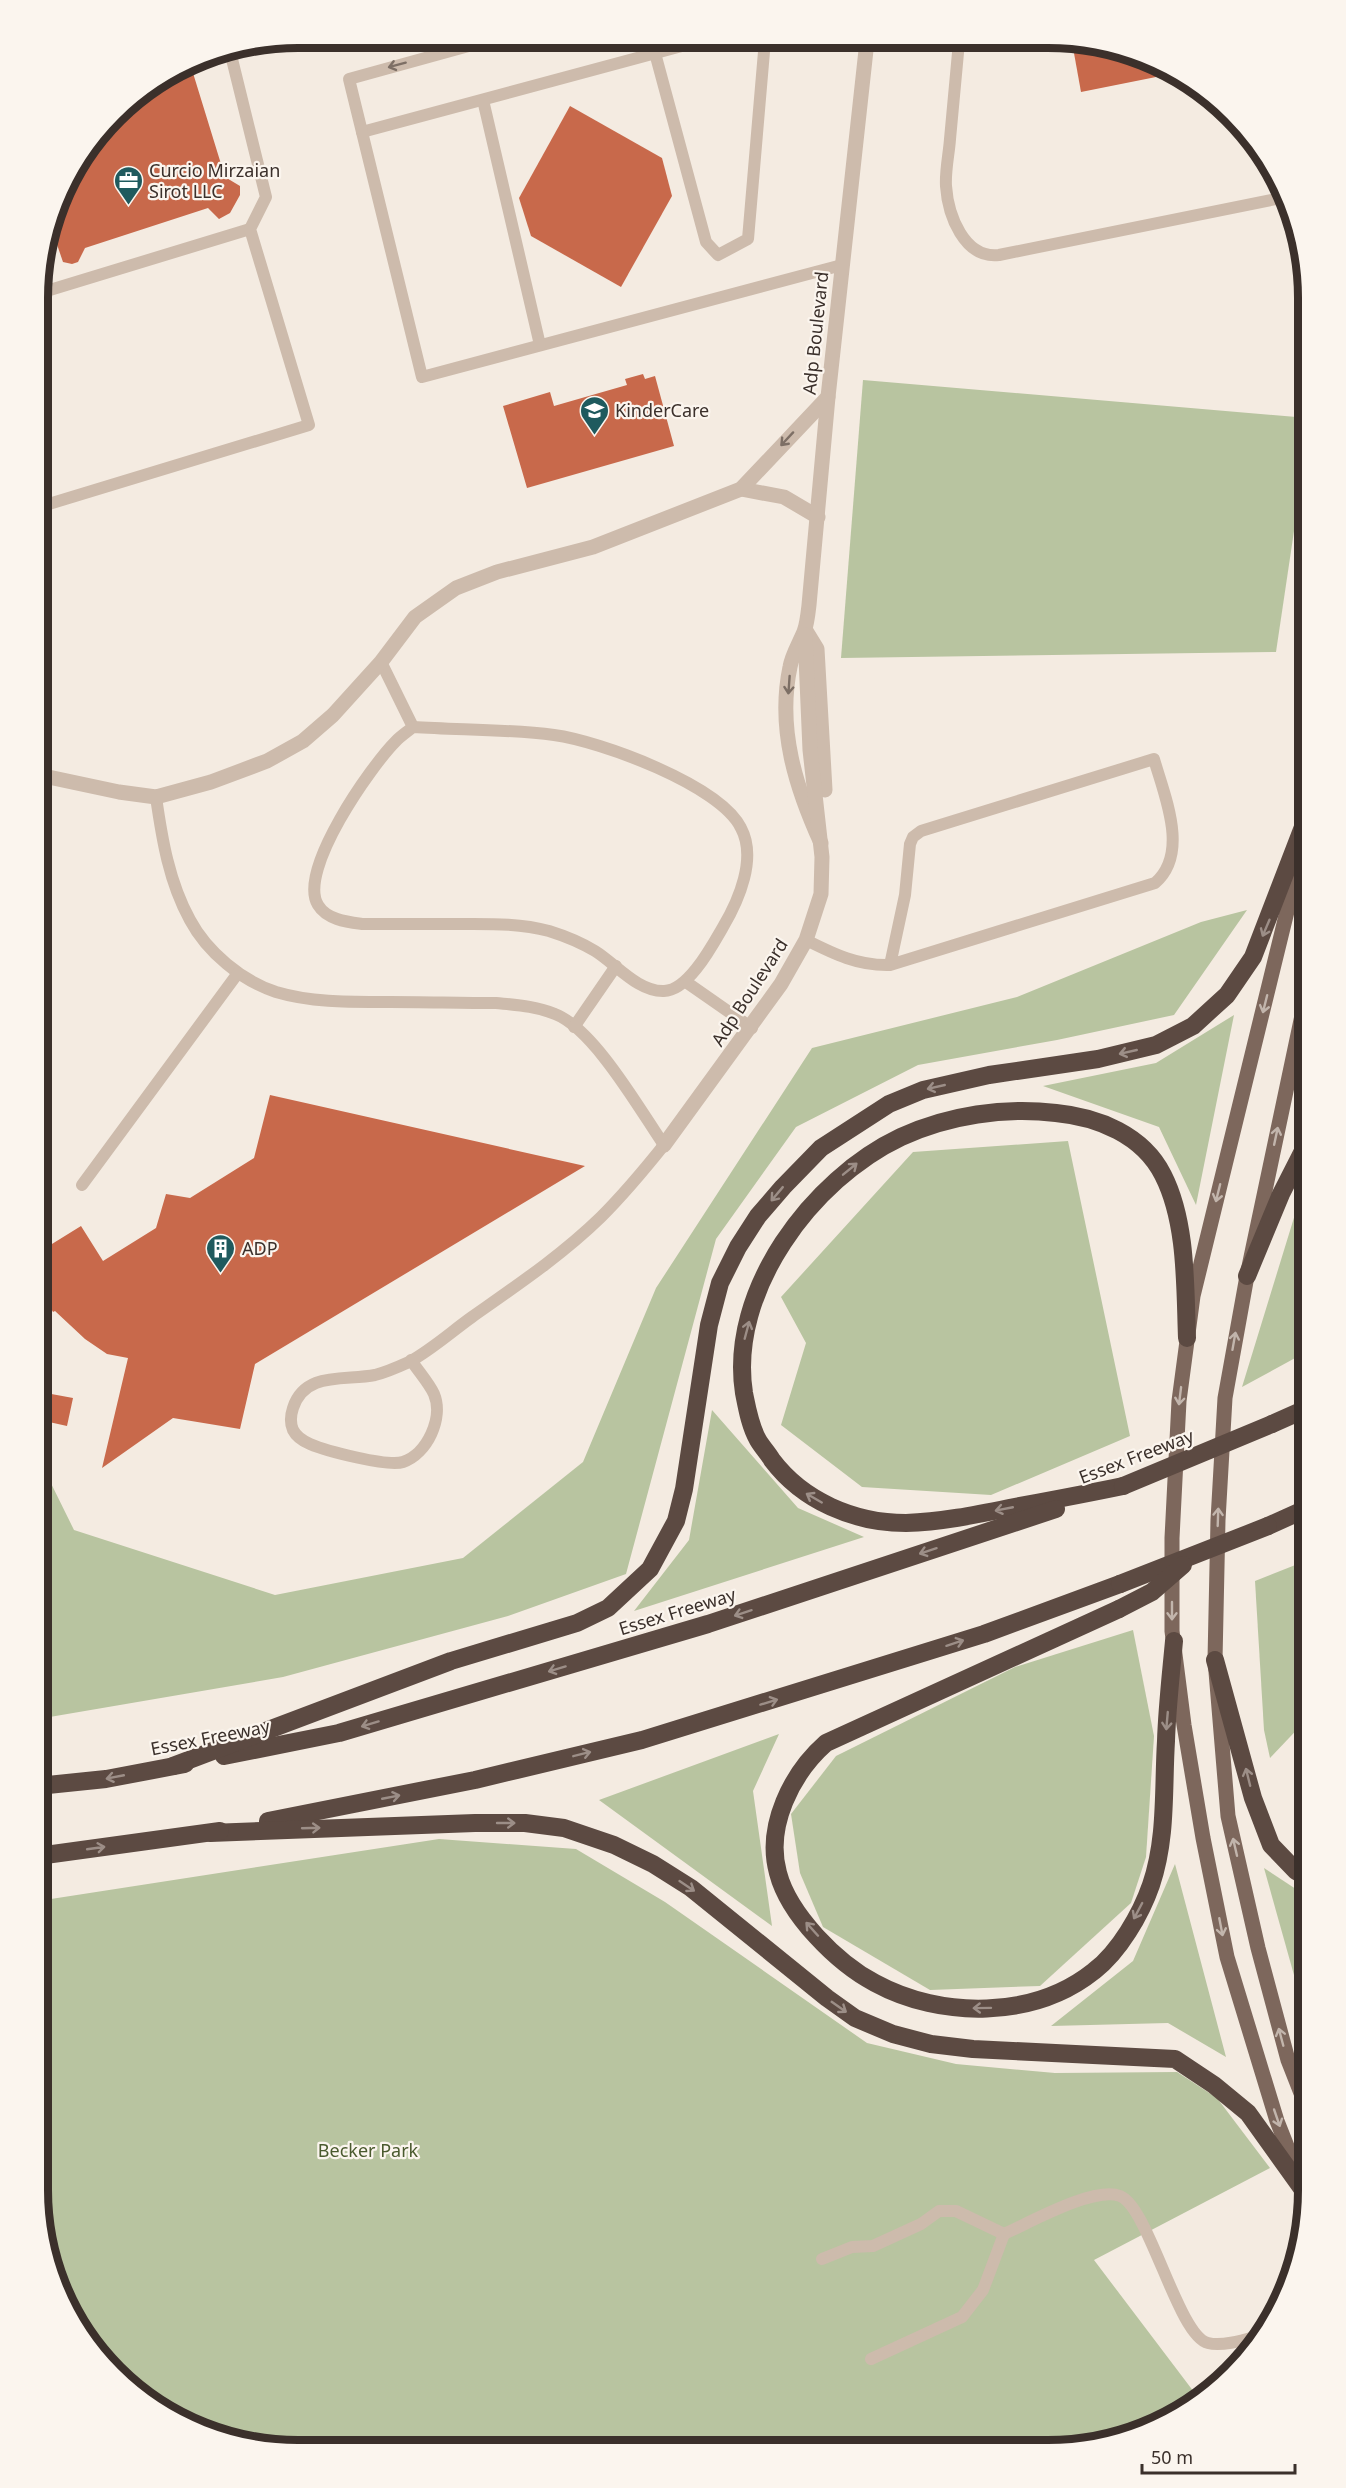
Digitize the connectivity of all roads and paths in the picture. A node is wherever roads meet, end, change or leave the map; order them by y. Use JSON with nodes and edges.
{"nodes":[{"id":1,"x":461,"y":48,"type":"edge"},
{"id":2,"x":674,"y":48,"type":"edge"},
{"id":3,"x":764,"y":48,"type":"edge"},
{"id":4,"x":866,"y":48,"type":"edge"},
{"id":5,"x":958,"y":48,"type":"edge"},
{"id":6,"x":655,"y":53,"type":"junction"},
{"id":7,"x":232,"y":57,"type":"edge"},
{"id":8,"x":483,"y":100,"type":"junction"},
{"id":9,"x":362,"y":132,"type":"junction"},
{"id":10,"x":1277,"y":199,"type":"edge"},
{"id":11,"x":250,"y":229,"type":"junction"},
{"id":12,"x":842,"y":264,"type":"junction"},
{"id":13,"x":48,"y":290,"type":"edge"},
{"id":14,"x":540,"y":345,"type":"junction"},
{"id":15,"x":828,"y":397,"type":"junction"},
{"id":16,"x":741,"y":489,"type":"junction"},
{"id":17,"x":48,"y":504,"type":"edge"},
{"id":18,"x":818,"y":517,"type":"junction"},
{"id":19,"x":805,"y":629,"type":"junction"},
{"id":20,"x":381,"y":662,"type":"junction"},
{"id":21,"x":413,"y":727,"type":"junction"},
{"id":22,"x":48,"y":777,"type":"edge"},
{"id":23,"x":156,"y":797,"type":"junction"},
{"id":24,"x":1298,"y":840,"type":"edge"},
{"id":25,"x":821,"y":843,"type":"junction"},
{"id":26,"x":1298,"y":865,"type":"edge"},
{"id":27,"x":806,"y":940,"type":"junction"},
{"id":28,"x":890,"y":965,"type":"junction"},
{"id":29,"x":616,"y":966,"type":"junction"},
{"id":30,"x":238,"y":973,"type":"junction"},
{"id":31,"x":686,"y":982,"type":"junction"},
{"id":32,"x":574,"y":1026,"type":"junction"},
{"id":33,"x":752,"y":1028,"type":"junction"},
{"id":34,"x":1298,"y":1034,"type":"edge"},
{"id":35,"x":664,"y":1145,"type":"junction"},
{"id":36,"x":1298,"y":1161,"type":"edge"},
{"id":37,"x":82,"y":1185,"type":"dead end"},
{"id":38,"x":1247,"y":1276,"type":"junction"},
{"id":39,"x":1187,"y":1338,"type":"junction"},
{"id":40,"x":411,"y":1360,"type":"junction"},
{"id":41,"x":1298,"y":1412,"type":"edge"},
{"id":42,"x":1124,"y":1486,"type":"junction"},
{"id":43,"x":1298,"y":1512,"type":"edge"},
{"id":44,"x":1298,"y":1522,"type":"edge"},
{"id":45,"x":1268,"y":1526,"type":"junction"},
{"id":46,"x":1192,"y":1558,"type":"junction"},
{"id":47,"x":1174,"y":1641,"type":"junction"},
{"id":48,"x":1215,"y":1660,"type":"junction"},
{"id":49,"x":173,"y":1766,"type":"junction"},
{"id":50,"x":48,"y":1785,"type":"edge"},
{"id":51,"x":210,"y":1833,"type":"junction"},
{"id":52,"x":48,"y":1855,"type":"edge"},
{"id":53,"x":1298,"y":1872,"type":"edge"},
{"id":54,"x":1298,"y":2086,"type":"edge"},
{"id":55,"x":1298,"y":2173,"type":"edge"},
{"id":56,"x":1298,"y":2183,"type":"edge"},
{"id":57,"x":1004,"y":2234,"type":"junction"},
{"id":58,"x":822,"y":2259,"type":"dead end"},
{"id":59,"x":1250,"y":2337,"type":"edge"},
{"id":60,"x":871,"y":2359,"type":"dead end"}],
"edges":[{"from":1,"to":9,"type":"lane","one_way":true},
{"from":2,"to":6,"type":"lane"},
{"from":3,"to":6,"type":"lane"},
{"from":4,"to":12,"type":"street","name":"Adp Boulevard"},
{"from":5,"to":10,"type":"lane"},
{"from":6,"to":8,"type":"lane"},
{"from":7,"to":11,"type":"lane"},
{"from":8,"to":9,"type":"lane"},
{"from":8,"to":14,"type":"lane"},
{"from":9,"to":14,"type":"lane"},
{"from":11,"to":13,"type":"lane"},
{"from":11,"to":17,"type":"lane"},
{"from":12,"to":14,"type":"lane"},
{"from":12,"to":15,"type":"street","name":"Adp Boulevard"},
{"from":15,"to":16,"type":"street","one_way":true},
{"from":15,"to":18,"type":"street","name":"Adp Boulevard"},
{"from":16,"to":18,"type":"street"},
{"from":16,"to":20,"type":"street"},
{"from":18,"to":19,"type":"street","name":"Adp Boulevard"},
{"from":19,"to":25,"type":"street","name":"Adp Boulevard"},
{"from":19,"to":25,"type":"street","name":"Adp Boulevard","one_way":true},
{"from":20,"to":21,"type":"lane"},
{"from":20,"to":23,"type":"street"},
{"from":21,"to":29,"type":"lane"},
{"from":21,"to":31,"type":"lane"},
{"from":22,"to":23,"type":"street"},
{"from":23,"to":30,"type":"lane"},
{"from":24,"to":49,"type":"highway","one_way":true},
{"from":25,"to":27,"type":"street","name":"Adp Boulevard"},
{"from":26,"to":39,"type":"main road","one_way":true},
{"from":27,"to":28,"type":"lane"},
{"from":27,"to":33,"type":"street","name":"Adp Boulevard"},
{"from":28,"to":28,"type":"lane"},
{"from":29,"to":31,"type":"lane"},
{"from":29,"to":32,"type":"lane"},
{"from":30,"to":32,"type":"lane"},
{"from":30,"to":37,"type":"lane"},
{"from":31,"to":33,"type":"lane"},
{"from":32,"to":35,"type":"lane"},
{"from":33,"to":35,"type":"street","name":"Adp Boulevard"},
{"from":38,"to":34,"type":"main road","one_way":true},
{"from":35,"to":40,"type":"lane"},
{"from":36,"to":38,"type":"highway"},
{"from":48,"to":38,"type":"main road","one_way":true},
{"from":42,"to":39,"type":"highway","one_way":true},
{"from":39,"to":47,"type":"main road","one_way":true},
{"from":40,"to":40,"type":"lane"},
{"from":41,"to":42,"type":"highway","name":"Essex Freeway","bridge":true},
{"from":42,"to":49,"type":"highway","name":"Essex Freeway","one_way":true},
{"from":43,"to":45,"type":"highway"},
{"from":44,"to":45,"type":"highway"},
{"from":45,"to":46,"type":"highway","bridge":true},
{"from":47,"to":46,"type":"highway","one_way":true,"bridge":true},
{"from":51,"to":46,"type":"highway","one_way":true,"bridge":true},
{"from":47,"to":55,"type":"main road","one_way":true},
{"from":53,"to":48,"type":"highway","one_way":true},
{"from":54,"to":48,"type":"main road","one_way":true},
{"from":49,"to":50,"type":"highway","name":"Essex Freeway","one_way":true},
{"from":52,"to":51,"type":"highway","one_way":true},
{"from":51,"to":56,"type":"highway","one_way":true},
{"from":57,"to":58,"type":"lane"},
{"from":57,"to":59,"type":"lane"},
{"from":57,"to":60,"type":"lane"}]}
